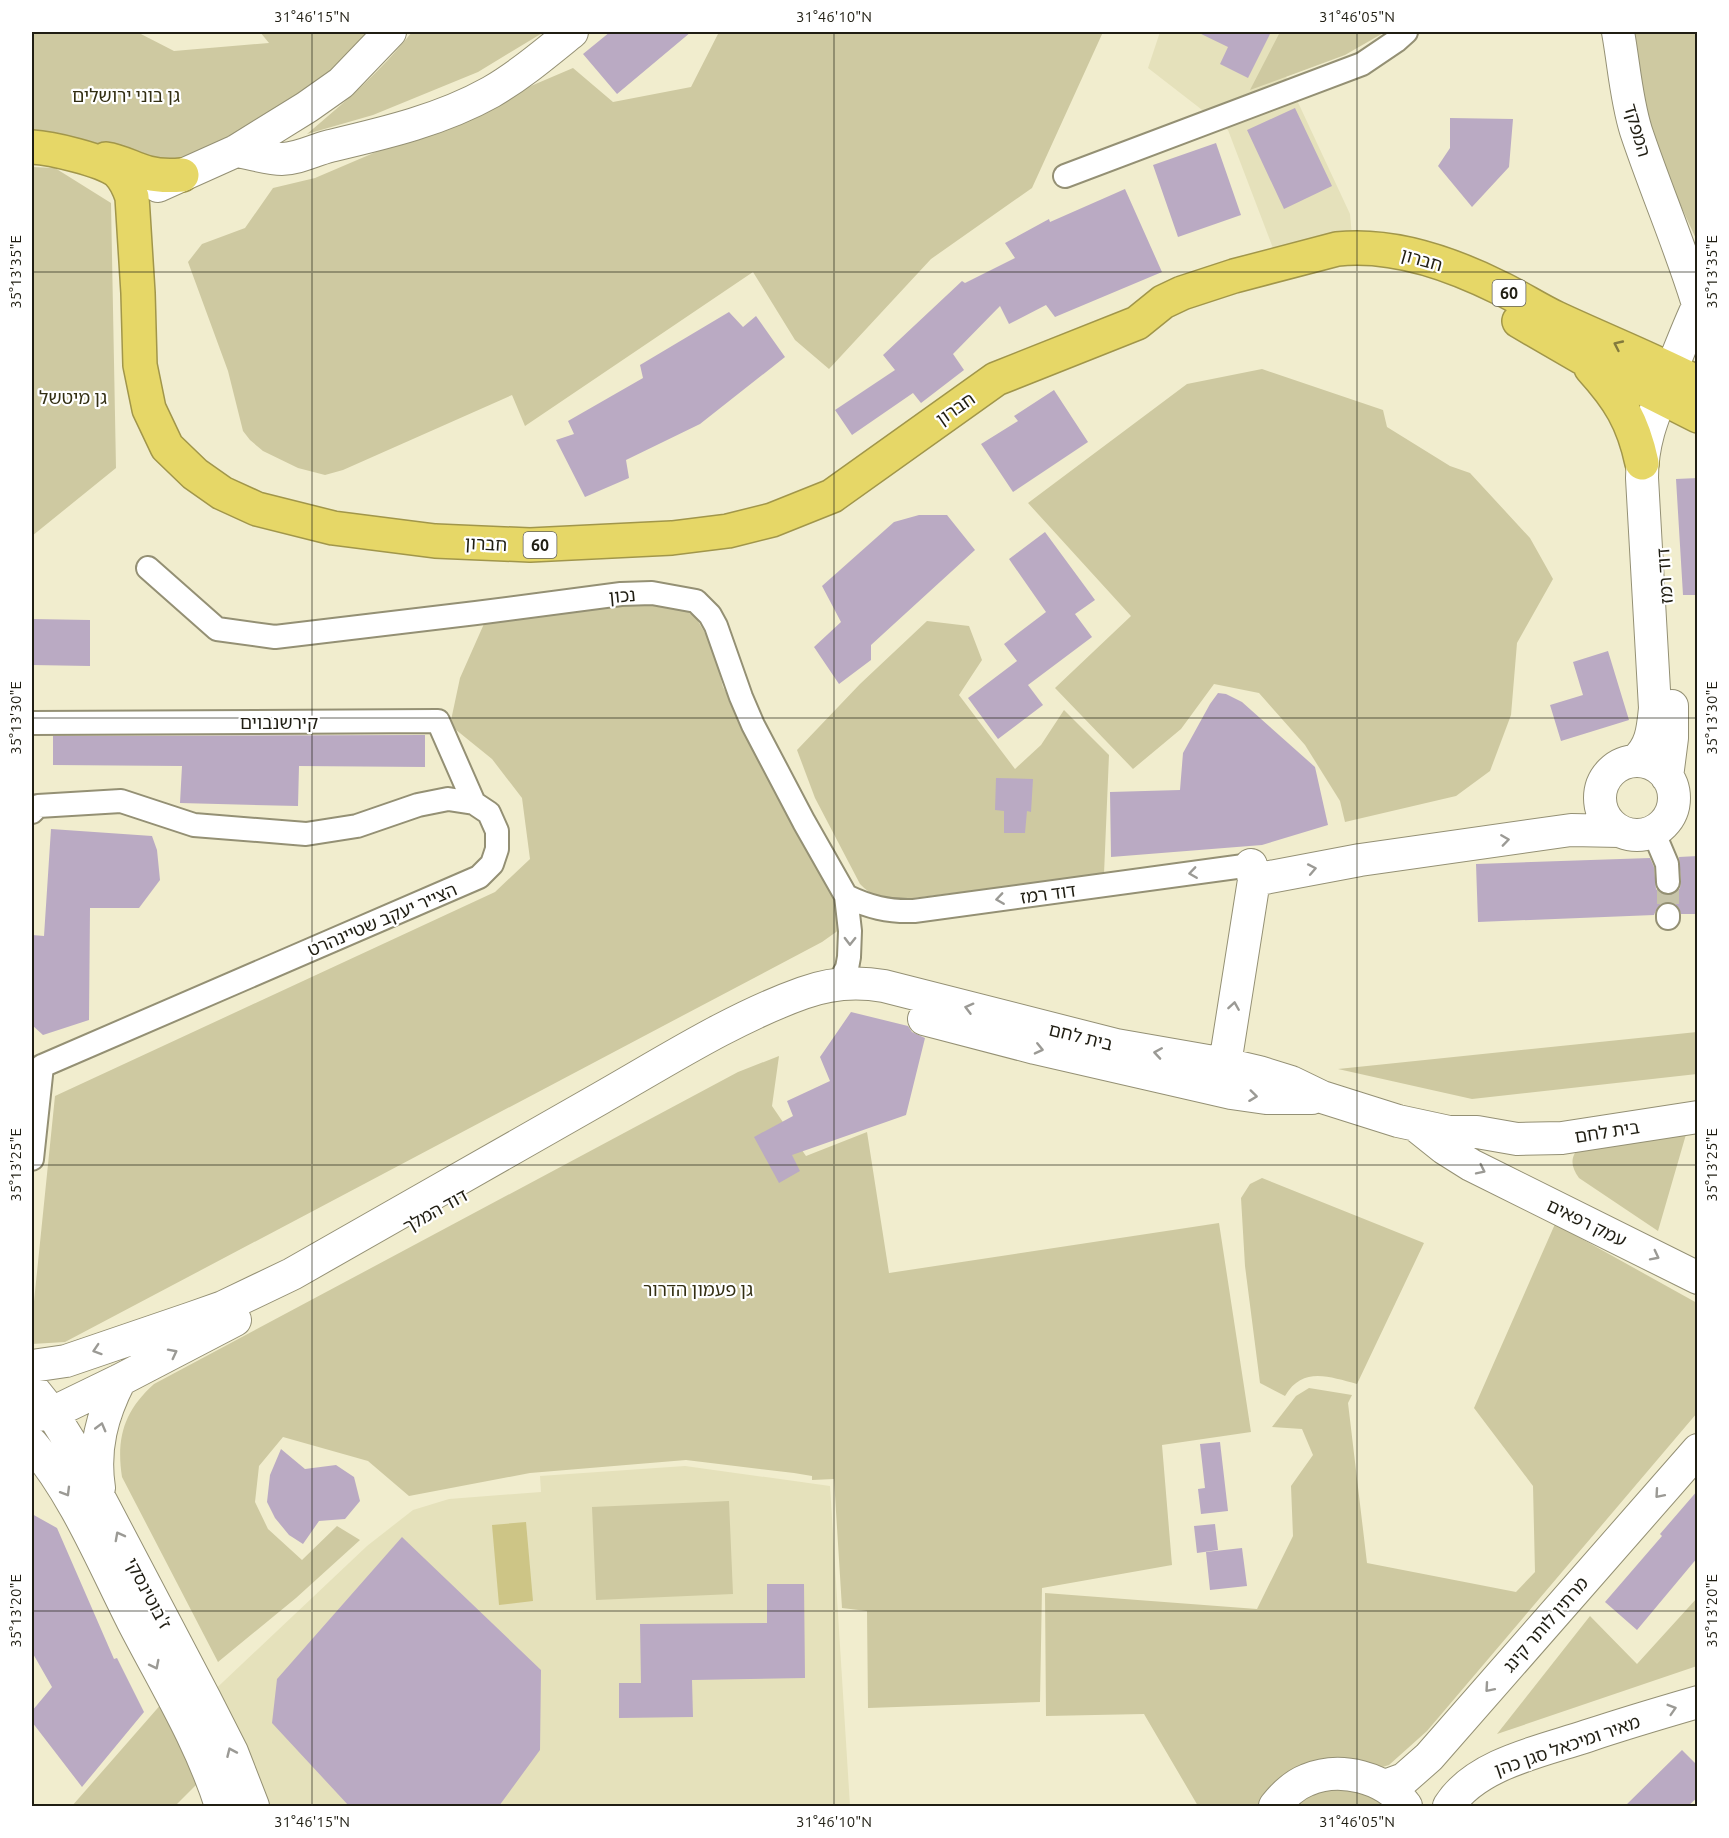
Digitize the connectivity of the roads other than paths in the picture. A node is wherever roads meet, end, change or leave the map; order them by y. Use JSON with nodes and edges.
{"nodes":[{"id":1,"x":390,"y":32,"type":"edge"},
{"id":2,"x":572,"y":32,"type":"edge"},
{"id":3,"x":1406,"y":32,"type":"edge"},
{"id":4,"x":1618,"y":32,"type":"edge"},
{"id":5,"x":32,"y":147,"type":"edge"},
{"id":6,"x":236,"y":151,"type":"junction"},
{"id":7,"x":86,"y":159,"type":"junction"},
{"id":8,"x":182,"y":175,"type":"junction"},
{"id":9,"x":1065,"y":176,"type":"dead end"},
{"id":10,"x":132,"y":197,"type":"junction"},
{"id":11,"x":1671,"y":226,"type":"junction"},
{"id":12,"x":1698,"y":267,"type":"edge"},
{"id":13,"x":1697,"y":304,"type":"edge"},
{"id":14,"x":1137,"y":323,"type":"junction"},
{"id":15,"x":1581,"y":357,"type":"junction"},
{"id":16,"x":1686,"y":391,"type":"edge"},
{"id":17,"x":1642,"y":463,"type":"junction"},
{"id":18,"x":148,"y":568,"type":"dead end"},
{"id":19,"x":32,"y":723,"type":"edge"},
{"id":20,"x":1635,"y":761,"type":"junction"},
{"id":21,"x":1667,"y":777,"type":"junction"},
{"id":22,"x":474,"y":803,"type":"junction"},
{"id":23,"x":35,"y":809,"type":"edge"},
{"id":24,"x":1620,"y":831,"type":"junction"},
{"id":25,"x":1656,"y":838,"type":"dead end"},
{"id":26,"x":1253,"y":873,"type":"junction"},
{"id":27,"x":1668,"y":882,"type":"tunnel mouth"},
{"id":28,"x":846,"y":896,"type":"junction"},
{"id":29,"x":838,"y":994,"type":"junction"},
{"id":30,"x":37,"y":1064,"type":"edge"},
{"id":31,"x":1219,"y":1077,"type":"junction"},
{"id":32,"x":1698,"y":1117,"type":"edge"},
{"id":33,"x":1416,"y":1126,"type":"junction"},
{"id":34,"x":1516,"y":1139,"type":"junction"},
{"id":35,"x":32,"y":1159,"type":"edge"},
{"id":36,"x":1527,"y":1192,"type":"junction"},
{"id":37,"x":1698,"y":1278,"type":"edge"},
{"id":38,"x":32,"y":1366,"type":"edge"},
{"id":39,"x":120,"y":1380,"type":"junction"},
{"id":40,"x":32,"y":1388,"type":"edge"},
{"id":41,"x":38,"y":1419,"type":"edge"},
{"id":42,"x":32,"y":1444,"type":"edge"},
{"id":43,"x":1698,"y":1450,"type":"edge"},
{"id":44,"x":103,"y":1505,"type":"junction"},
{"id":45,"x":1698,"y":1702,"type":"edge"},
{"id":46,"x":1395,"y":1796,"type":"edge"},
{"id":47,"x":221,"y":1806,"type":"edge"},
{"id":48,"x":253,"y":1806,"type":"edge"},
{"id":49,"x":1275,"y":1806,"type":"edge"},
{"id":50,"x":1449,"y":1806,"type":"edge"}],
"edges":[{"from":1,"to":6,"type":"street"},
{"from":2,"to":6,"type":"street"},
{"from":3,"to":9,"type":"street"},
{"from":4,"to":11,"type":"street","name":"המפקד"},
{"from":5,"to":7,"type":"highway","number":"60"},
{"from":6,"to":8,"type":"street"},
{"from":7,"to":8,"type":"highway"},
{"from":7,"to":10,"type":"highway","number":"60"},
{"from":8,"to":10,"type":"street"},
{"from":10,"to":14,"type":"highway","name":"חברון","number":"60"},
{"from":11,"to":12,"type":"street","name":"המפקד"},
{"from":11,"to":13,"type":"street","name":"המפקד"},
{"from":13,"to":16,"type":"street","name":"המפקד"},
{"from":14,"to":15,"type":"highway","name":"חברון","number":"60"},
{"from":16,"to":14,"type":"highway","name":"חברון","number":"60","one_way":true},
{"from":15,"to":16,"type":"highway","name":"חברון","number":"60"},
{"from":15,"to":17,"type":"highway"},
{"from":16,"to":17,"type":"street","name":"דוד רמז"},
{"from":16,"to":21,"type":"street","name":"דוד רמז"},
{"from":17,"to":20,"type":"street","name":"דוד רמז"},
{"from":18,"to":28,"type":"street","name":"נכון"},
{"from":19,"to":22,"type":"street","name":"קירשנבוים"},
{"from":20,"to":21,"type":"street"},
{"from":20,"to":24,"type":"street"},
{"from":21,"to":24,"type":"street"},
{"from":22,"to":23,"type":"street"},
{"from":22,"to":30,"type":"street","name":"הצייר יעקב שטיינהרט"},
{"from":26,"to":24,"type":"street","name":"דוד רמז","one_way":true},
{"from":25,"to":27,"type":"street"},
{"from":26,"to":28,"type":"street","name":"דוד רמז","one_way":true},
{"from":31,"to":26,"type":"street","one_way":true},
{"from":28,"to":29,"type":"street","name":"נכון","one_way":true},
{"from":29,"to":31,"type":"street","name":"בית לחם"},
{"from":29,"to":38,"type":"street","name":"דוד המלך","one_way":true},
{"from":39,"to":29,"type":"street","name":"דוד המלך","one_way":true},
{"from":30,"to":35,"type":"street"},
{"from":31,"to":33,"type":"street","name":"בית לחם"},
{"from":32,"to":34,"type":"street","name":"בית לחם"},
{"from":33,"to":34,"type":"street","name":"בית לחם"},
{"from":33,"to":36,"type":"street","one_way":true},
{"from":34,"to":36,"type":"street","name":"עמק רפאים"},
{"from":36,"to":37,"type":"street","name":"עמק רפאים","one_way":true},
{"from":39,"to":41,"type":"street","name":"דוד המלך"},
{"from":44,"to":39,"type":"street","one_way":true},
{"from":40,"to":41,"type":"street","name":"ז'בוטינסקי"},
{"from":41,"to":44,"type":"street","name":"ז'בוטינסקי"},
{"from":42,"to":47,"type":"street","name":"ז'בוטינסקי","one_way":true},
{"from":43,"to":46,"type":"street","name":"מרתין לותר קינג","one_way":true},
{"from":48,"to":44,"type":"street","name":"ז'בוטינסקי","one_way":true},
{"from":50,"to":45,"type":"street","name":"מאיר ומיכאל סגן כהן","one_way":true},
{"from":46,"to":49,"type":"street"}]}
